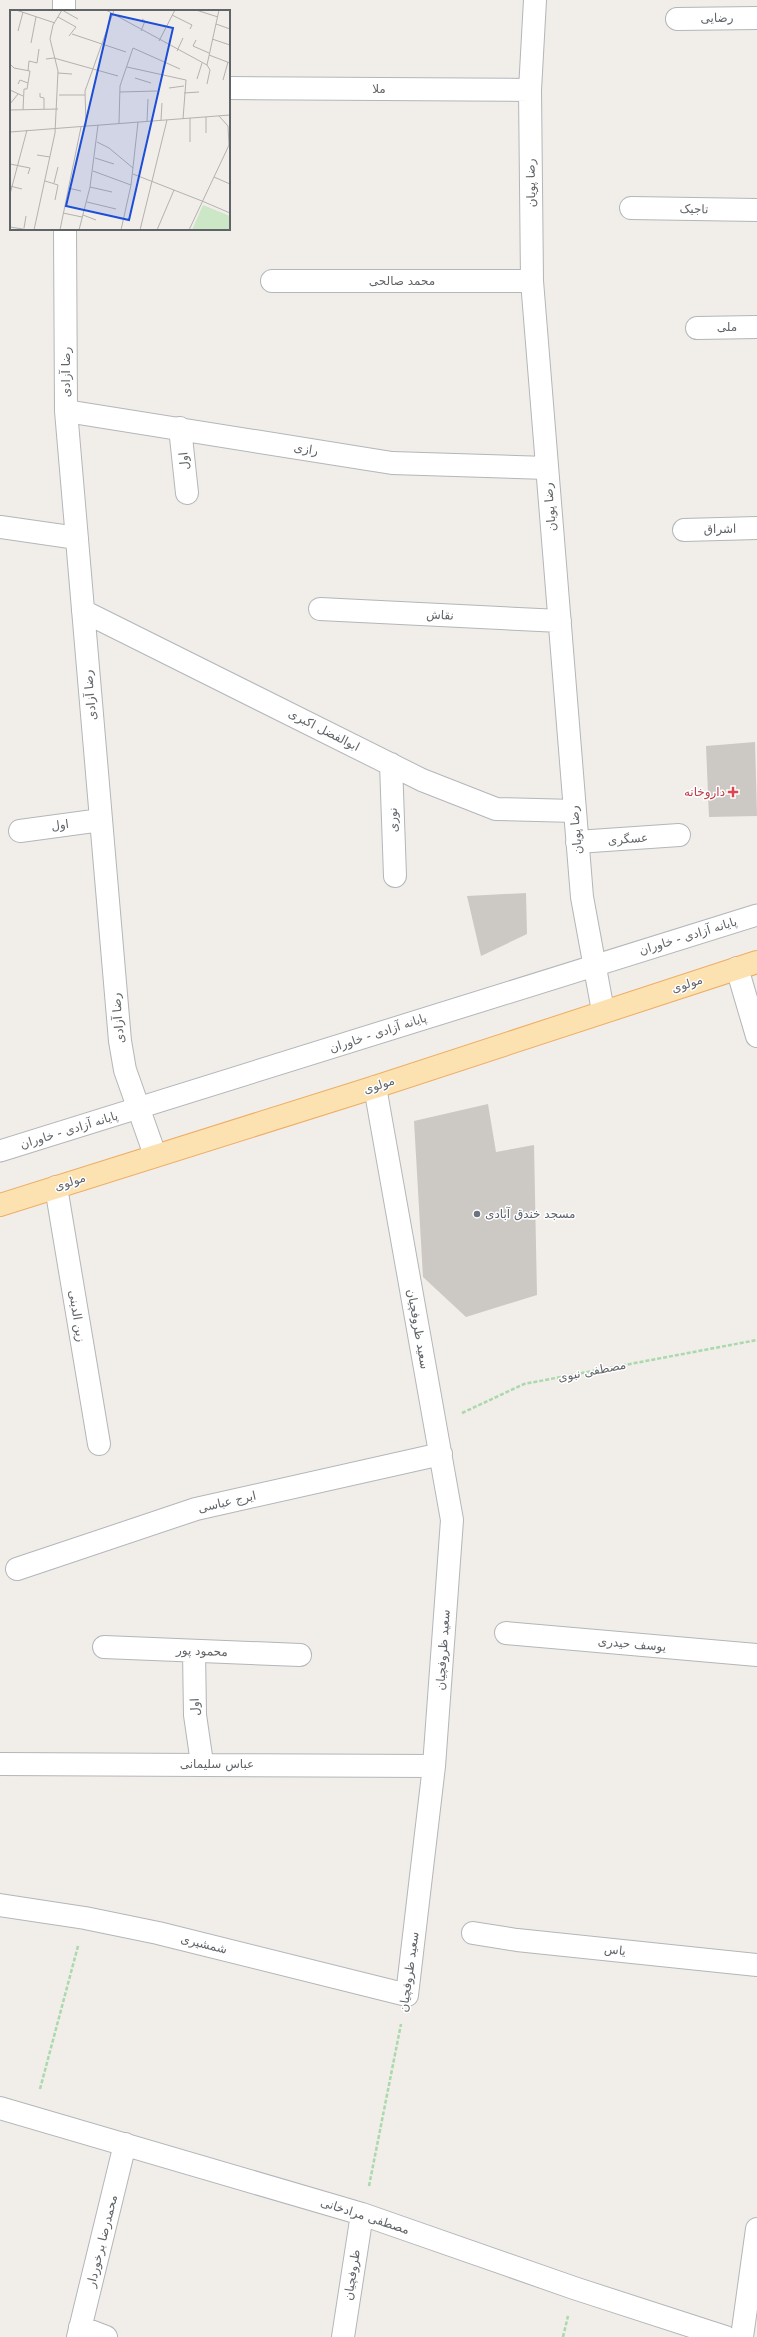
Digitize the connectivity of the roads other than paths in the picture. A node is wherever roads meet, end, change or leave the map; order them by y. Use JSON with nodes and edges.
{"nodes":[{"id":1,"x":535,"y":0,"type":"edge"},
{"id":2,"x":757,"y":18,"type":"edge"},
{"id":3,"x":677,"y":19,"type":"dead end"},
{"id":4,"x":230,"y":88,"type":"edge"},
{"id":5,"x":530,"y":90,"type":"junction"},
{"id":6,"x":631,"y":208,"type":"dead end"},
{"id":7,"x":757,"y":210,"type":"edge"},
{"id":8,"x":65,"y":230,"type":"edge"},
{"id":9,"x":272,"y":281,"type":"dead end"},
{"id":10,"x":532,"y":281,"type":"junction"},
{"id":11,"x":757,"y":327,"type":"edge"},
{"id":12,"x":697,"y":328,"type":"dead end"},
{"id":13,"x":66,"y":411,"type":"junction"},
{"id":14,"x":180,"y":428,"type":"junction"},
{"id":15,"x":547,"y":468,"type":"junction"},
{"id":16,"x":188,"y":493,"type":"dead end"},
{"id":17,"x":0,"y":527,"type":"edge"},
{"id":18,"x":757,"y":528,"type":"edge"},
{"id":19,"x":684,"y":530,"type":"dead end"},
{"id":20,"x":77,"y":538,"type":"junction"},
{"id":21,"x":320,"y":609,"type":"dead end"},
{"id":22,"x":83,"y":611,"type":"junction"},
{"id":23,"x":560,"y":621,"type":"junction"},
{"id":24,"x":391,"y":764,"type":"junction"},
{"id":25,"x":575,"y":812,"type":"junction"},
{"id":26,"x":101,"y":820,"type":"junction"},
{"id":27,"x":20,"y":831,"type":"dead end"},
{"id":28,"x":679,"y":835,"type":"dead end"},
{"id":29,"x":577,"y":842,"type":"junction"},
{"id":30,"x":395,"y":876,"type":"dead end"},
{"id":31,"x":757,"y":915,"type":"edge"},
{"id":32,"x":595,"y":964,"type":"junction"},
{"id":33,"x":747,"y":965,"type":"edge"},
{"id":34,"x":603,"y":1011,"type":"junction"},
{"id":35,"x":757,"y":1036,"type":"edge"},
{"id":36,"x":375,"y":1087,"type":"junction"},
{"id":37,"x":139,"y":1108,"type":"junction"},
{"id":38,"x":0,"y":1151,"type":"edge"},
{"id":39,"x":155,"y":1155,"type":"junction"},
{"id":40,"x":56,"y":1187,"type":"junction"},
{"id":41,"x":0,"y":1205,"type":"edge"},
{"id":42,"x":99,"y":1444,"type":"dead end"},
{"id":43,"x":441,"y":1454,"type":"junction"},
{"id":44,"x":17,"y":1570,"type":"dead end"},
{"id":45,"x":506,"y":1633,"type":"dead end"},
{"id":46,"x":104,"y":1648,"type":"dead end"},
{"id":47,"x":194,"y":1651,"type":"junction"},
{"id":48,"x":300,"y":1655,"type":"dead end"},
{"id":49,"x":757,"y":1655,"type":"edge"},
{"id":50,"x":202,"y":1763,"type":"junction"},
{"id":51,"x":0,"y":1764,"type":"edge"},
{"id":52,"x":434,"y":1766,"type":"junction"},
{"id":53,"x":0,"y":1905,"type":"edge"},
{"id":54,"x":474,"y":1933,"type":"dead end"},
{"id":55,"x":757,"y":1965,"type":"edge"},
{"id":56,"x":407,"y":1995,"type":"joint"},
{"id":57,"x":0,"y":2108,"type":"edge"},
{"id":58,"x":125,"y":2144,"type":"junction"},
{"id":59,"x":362,"y":2214,"type":"junction"},
{"id":60,"x":757,"y":2229,"type":"edge"},
{"id":61,"x":79,"y":2332,"type":"edge"},
{"id":62,"x":106,"y":2337,"type":"edge"},
{"id":63,"x":343,"y":2337,"type":"edge"},
{"id":64,"x":725,"y":2337,"type":"edge"},
{"id":65,"x":742,"y":2337,"type":"edge"}],
"edges":[{"from":1,"to":5,"type":"street","name":"رضا پویان"},
{"from":2,"to":3,"type":"street","name":"رضایی"},
{"from":4,"to":5,"type":"street","name":"ملا"},
{"from":5,"to":10,"type":"street","name":"رضا پویان"},
{"from":6,"to":7,"type":"street","name":"تاجیک"},
{"from":8,"to":13,"type":"street","name":"رضا آزادی"},
{"from":9,"to":10,"type":"street","name":"محمد صالحی"},
{"from":10,"to":15,"type":"street","name":"رضا پویان"},
{"from":11,"to":12,"type":"street","name":"ملی"},
{"from":13,"to":14,"type":"street","name":"رازی"},
{"from":13,"to":20,"type":"street","name":"رضا آزادی"},
{"from":14,"to":15,"type":"street","name":"رازی"},
{"from":14,"to":16,"type":"street","name":"اول"},
{"from":15,"to":23,"type":"street","name":"رضا پویان"},
{"from":17,"to":20,"type":"street"},
{"from":18,"to":19,"type":"street","name":"اشراق"},
{"from":20,"to":22,"type":"street","name":"رضا آزادی"},
{"from":21,"to":23,"type":"street","name":"نقاش"},
{"from":22,"to":24,"type":"street","name":"ابوالفضل اکبری"},
{"from":22,"to":26,"type":"street","name":"رضا آزادی"},
{"from":23,"to":25,"type":"street","name":"رضا پویان"},
{"from":24,"to":25,"type":"street","name":"ابوالفضل اکبری"},
{"from":24,"to":30,"type":"street","name":"نوری"},
{"from":25,"to":29,"type":"street","name":"رضا پویان"},
{"from":26,"to":27,"type":"street","name":"اول"},
{"from":26,"to":37,"type":"street","name":"رضا آزادی"},
{"from":28,"to":29,"type":"street","name":"عسگری"},
{"from":29,"to":32,"type":"street","name":"رضا پویان"},
{"from":31,"to":32,"type":"lane","name":"پایانه آزادی - خاوران"},
{"from":32,"to":34,"type":"street","name":"رضا پویان"},
{"from":32,"to":37,"type":"lane","name":"پایانه آزادی - خاوران"},
{"from":33,"to":34,"type":"main road","name":"مولوی"},
{"from":33,"to":35,"type":"street"},
{"from":34,"to":36,"type":"main road","name":"مولوی"},
{"from":36,"to":39,"type":"main road","name":"مولوی"},
{"from":36,"to":43,"type":"street","name":"سعید ظروفچیان"},
{"from":37,"to":38,"type":"lane","name":"پایانه آزادی - خاوران"},
{"from":37,"to":39,"type":"street","name":"رضا آزادی"},
{"from":39,"to":40,"type":"main road","name":"مولوی"},
{"from":40,"to":41,"type":"main road","name":"مولوی"},
{"from":40,"to":42,"type":"street","name":"زین الدینی"},
{"from":43,"to":44,"type":"street","name":"ایرج عباسی"},
{"from":43,"to":52,"type":"street","name":"سعید ظروفچیان"},
{"from":45,"to":49,"type":"street","name":"یوسف حیدری"},
{"from":46,"to":47,"type":"street","name":"محمود پور"},
{"from":47,"to":48,"type":"street","name":"محمود پور"},
{"from":47,"to":50,"type":"street","name":"اول"},
{"from":50,"to":51,"type":"street","name":"عباس سلیمانی"},
{"from":50,"to":52,"type":"street","name":"عباس سلیمانی"},
{"from":52,"to":56,"type":"street","name":"سعید ظروفچیان"},
{"from":53,"to":56,"type":"street","name":"شمشیری"},
{"from":54,"to":55,"type":"street","name":"یاس"},
{"from":57,"to":58,"type":"street","name":"مصطفی مرادخانی"},
{"from":58,"to":59,"type":"street","name":"مصطفی مرادخانی"},
{"from":58,"to":61,"type":"street","name":"محمدرضا برخوردار"},
{"from":59,"to":63,"type":"street","name":"ظروفچیان"},
{"from":59,"to":64,"type":"street","name":"مصطفی مرادخانی"},
{"from":60,"to":65,"type":"street"},
{"from":61,"to":62,"type":"street"}]}
